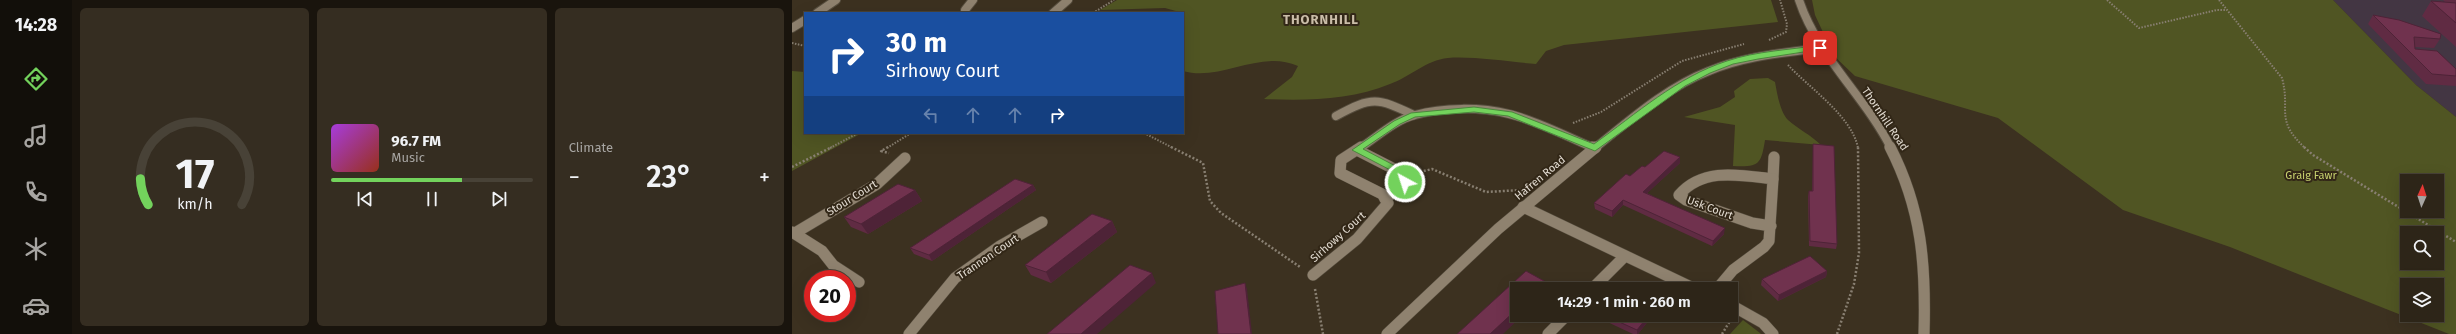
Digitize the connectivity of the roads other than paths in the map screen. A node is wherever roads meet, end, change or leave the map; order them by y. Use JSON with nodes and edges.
{"nodes":[{"id":1,"x":836,"y":0,"type":"edge"},
{"id":2,"x":973,"y":0,"type":"edge"},
{"id":3,"x":1068,"y":0,"type":"edge"},
{"id":4,"x":1799,"y":0,"type":"edge"},
{"id":5,"x":818,"y":12,"type":"edge"},
{"id":6,"x":966,"y":12,"type":"edge"},
{"id":7,"x":1055,"y":12,"type":"edge"},
{"id":8,"x":804,"y":21,"type":"edge"},
{"id":9,"x":792,"y":28,"type":"edge"},
{"id":10,"x":1820,"y":48,"type":"junction"},
{"id":11,"x":1414,"y":115,"type":"junction"},
{"id":12,"x":1336,"y":116,"type":"dead end"},
{"id":13,"x":1595,"y":148,"type":"junction"},
{"id":14,"x":1356,"y":150,"type":"junction"},
{"id":15,"x":1774,"y":156,"type":"dead end"},
{"id":16,"x":905,"y":158,"type":"dead end"},
{"id":17,"x":1773,"y":179,"type":"junction"},
{"id":18,"x":1385,"y":199,"type":"junction"},
{"id":19,"x":1523,"y":208,"type":"junction"},
{"id":20,"x":1042,"y":222,"type":"dead end"},
{"id":21,"x":1771,"y":226,"type":"junction"},
{"id":22,"x":794,"y":232,"type":"edge"},
{"id":23,"x":1625,"y":256,"type":"junction"},
{"id":24,"x":1313,"y":275,"type":"road end"},
{"id":25,"x":859,"y":282,"type":"dead end"},
{"id":26,"x":1599,"y":282,"type":"edge"},
{"id":27,"x":1680,"y":282,"type":"edge"},
{"id":28,"x":1722,"y":282,"type":"edge"},
{"id":29,"x":1738,"y":309,"type":"edge"},
{"id":30,"x":1561,"y":322,"type":"edge"},
{"id":31,"x":1552,"y":333,"type":"edge"},
{"id":32,"x":909,"y":334,"type":"edge"},
{"id":33,"x":1387,"y":334,"type":"edge"},
{"id":34,"x":1773,"y":334,"type":"edge"},
{"id":35,"x":1924,"y":334,"type":"edge"}],
"edges":[{"from":1,"to":5,"type":"street"},
{"from":2,"to":6,"type":"street"},
{"from":3,"to":7,"type":"street"},
{"from":4,"to":10,"type":"street","name":"Thornhill Road"},
{"from":8,"to":9,"type":"street"},
{"from":10,"to":13,"type":"street","name":"Hafren Road"},
{"from":10,"to":35,"type":"street","name":"Thornhill Road"},
{"from":11,"to":12,"type":"street"},
{"from":11,"to":13,"type":"street"},
{"from":11,"to":14,"type":"street"},
{"from":13,"to":19,"type":"street","name":"Hafren Road"},
{"from":14,"to":18,"type":"street"},
{"from":14,"to":18,"type":"street"},
{"from":15,"to":17,"type":"street"},
{"from":16,"to":22,"type":"street","name":"Stour Court"},
{"from":17,"to":21,"type":"street"},
{"from":17,"to":21,"type":"street","name":"Usk Court"},
{"from":18,"to":24,"type":"street","name":"Sirhowy Court"},
{"from":19,"to":23,"type":"street"},
{"from":19,"to":33,"type":"street","name":"Hafren Road"},
{"from":20,"to":32,"type":"street","name":"Trannon Court"},
{"from":21,"to":28,"type":"street"},
{"from":22,"to":25,"type":"street","name":"Stour Court"},
{"from":23,"to":26,"type":"street"},
{"from":23,"to":27,"type":"street"},
{"from":29,"to":34,"type":"street"},
{"from":30,"to":31,"type":"street"}]}
